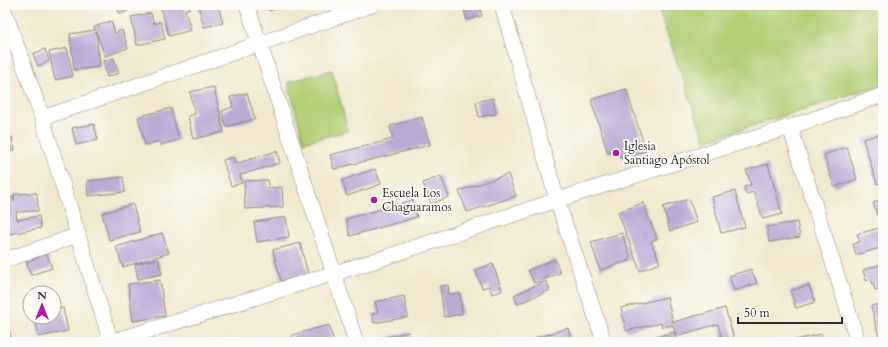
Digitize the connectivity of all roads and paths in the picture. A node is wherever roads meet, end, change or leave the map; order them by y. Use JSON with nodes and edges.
{"nodes":[{"id":1,"x":246,"y":5,"type":"edge"},
{"id":2,"x":372,"y":5,"type":"edge"},
{"id":3,"x":502,"y":5,"type":"edge"},
{"id":4,"x":5,"y":13,"type":"edge"},
{"id":5,"x":8,"y":31,"type":"edge"},
{"id":6,"x":259,"y":44,"type":"junction"},
{"id":7,"x":883,"y":95,"type":"edge"},
{"id":8,"x":42,"y":118,"type":"junction"},
{"id":9,"x":790,"y":127,"type":"junction"},
{"id":10,"x":557,"y":200,"type":"junction"},
{"id":11,"x":78,"y":235,"type":"junction"},
{"id":12,"x":5,"y":260,"type":"edge"},
{"id":13,"x":334,"y":273,"type":"junction"},
{"id":14,"x":111,"y":342,"type":"edge"},
{"id":15,"x":356,"y":342,"type":"edge"},
{"id":16,"x":604,"y":342,"type":"edge"},
{"id":17,"x":858,"y":342,"type":"edge"}],
"edges":[{"from":1,"to":6,"type":"street"},
{"from":2,"to":6,"type":"street"},
{"from":3,"to":10,"type":"street"},
{"from":4,"to":5,"type":"street"},
{"from":5,"to":8,"type":"street"},
{"from":6,"to":8,"type":"street"},
{"from":6,"to":13,"type":"street"},
{"from":7,"to":9,"type":"street"},
{"from":8,"to":11,"type":"street"},
{"from":9,"to":10,"type":"street"},
{"from":9,"to":17,"type":"street"},
{"from":10,"to":13,"type":"street"},
{"from":10,"to":16,"type":"street"},
{"from":11,"to":12,"type":"street"},
{"from":11,"to":14,"type":"street"},
{"from":13,"to":14,"type":"street"},
{"from":13,"to":15,"type":"street"}]}
